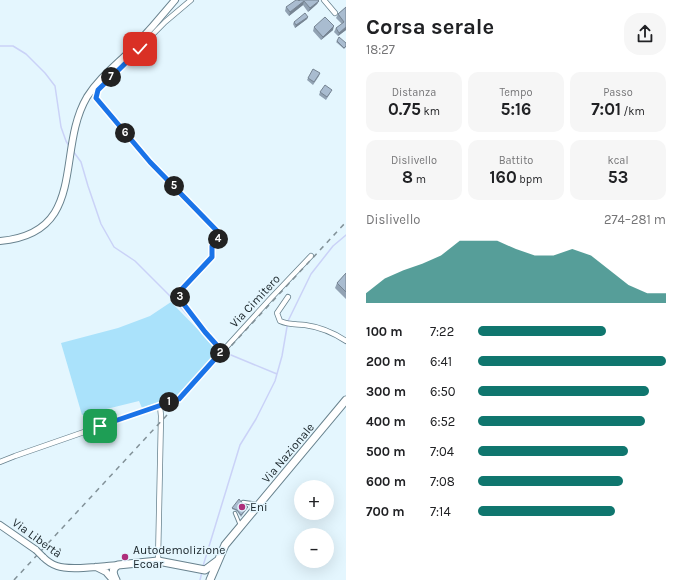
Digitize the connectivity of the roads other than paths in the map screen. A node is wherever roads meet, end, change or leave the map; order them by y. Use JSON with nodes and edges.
{"nodes":[{"id":1,"x":175,"y":0,"type":"edge"},
{"id":2,"x":191,"y":0,"type":"edge"},
{"id":3,"x":324,"y":0,"type":"edge"},
{"id":4,"x":335,"y":13,"type":"dead end"},
{"id":5,"x":0,"y":241,"type":"edge"},
{"id":6,"x":311,"y":256,"type":"dead end"},
{"id":7,"x":288,"y":297,"type":"dead end"},
{"id":8,"x":346,"y":341,"type":"edge"},
{"id":9,"x":222,"y":351,"type":"junction"},
{"id":10,"x":346,"y":400,"type":"edge"},
{"id":11,"x":160,"y":406,"type":"junction"},
{"id":12,"x":0,"y":462,"type":"edge"},
{"id":13,"x":243,"y":502,"type":"edge"},
{"id":14,"x":260,"y":504,"type":"junction"},
{"id":15,"x":235,"y":512,"type":"edge"},
{"id":16,"x":0,"y":525,"type":"edge"},
{"id":17,"x":240,"y":527,"type":"junction"},
{"id":18,"x":219,"y":559,"type":"junction"},
{"id":19,"x":158,"y":561,"type":"junction"},
{"id":20,"x":118,"y":564,"type":"junction"},
{"id":21,"x":94,"y":566,"type":"junction"},
{"id":22,"x":205,"y":570,"type":"junction"},
{"id":23,"x":115,"y":580,"type":"edge"},
{"id":24,"x":209,"y":580,"type":"edge"}],
"edges":[{"from":1,"to":5,"type":"street"},
{"from":2,"to":9,"type":"street"},
{"from":3,"to":4,"type":"street"},
{"from":6,"to":9,"type":"street","name":"Via Cimitero"},
{"from":7,"to":8,"type":"street"},
{"from":9,"to":11,"type":"street","name":"Via Cimitero"},
{"from":10,"to":14,"type":"main road","name":"Via Nazionale"},
{"from":11,"to":12,"type":"street","name":"Via Cimitero"},
{"from":11,"to":19,"type":"street"},
{"from":13,"to":14,"type":"lane"},
{"from":14,"to":17,"type":"main road","name":"Via Nazionale"},
{"from":15,"to":17,"type":"lane"},
{"from":16,"to":21,"type":"street","name":"Via Libertà","bridge":true},
{"from":17,"to":18,"type":"main road","name":"Via Nazionale"},
{"from":18,"to":22,"type":"main road"},
{"from":18,"to":24,"type":"main road","name":"Via Nazionale"},
{"from":19,"to":20,"type":"main road","name":"Via Libertà"},
{"from":19,"to":22,"type":"main road","name":"Via Libertà"},
{"from":20,"to":21,"type":"street","name":"Via Libertà"},
{"from":20,"to":23,"type":"main road"},
{"from":21,"to":23,"type":"street"},
{"from":22,"to":24,"type":"main road"}]}
